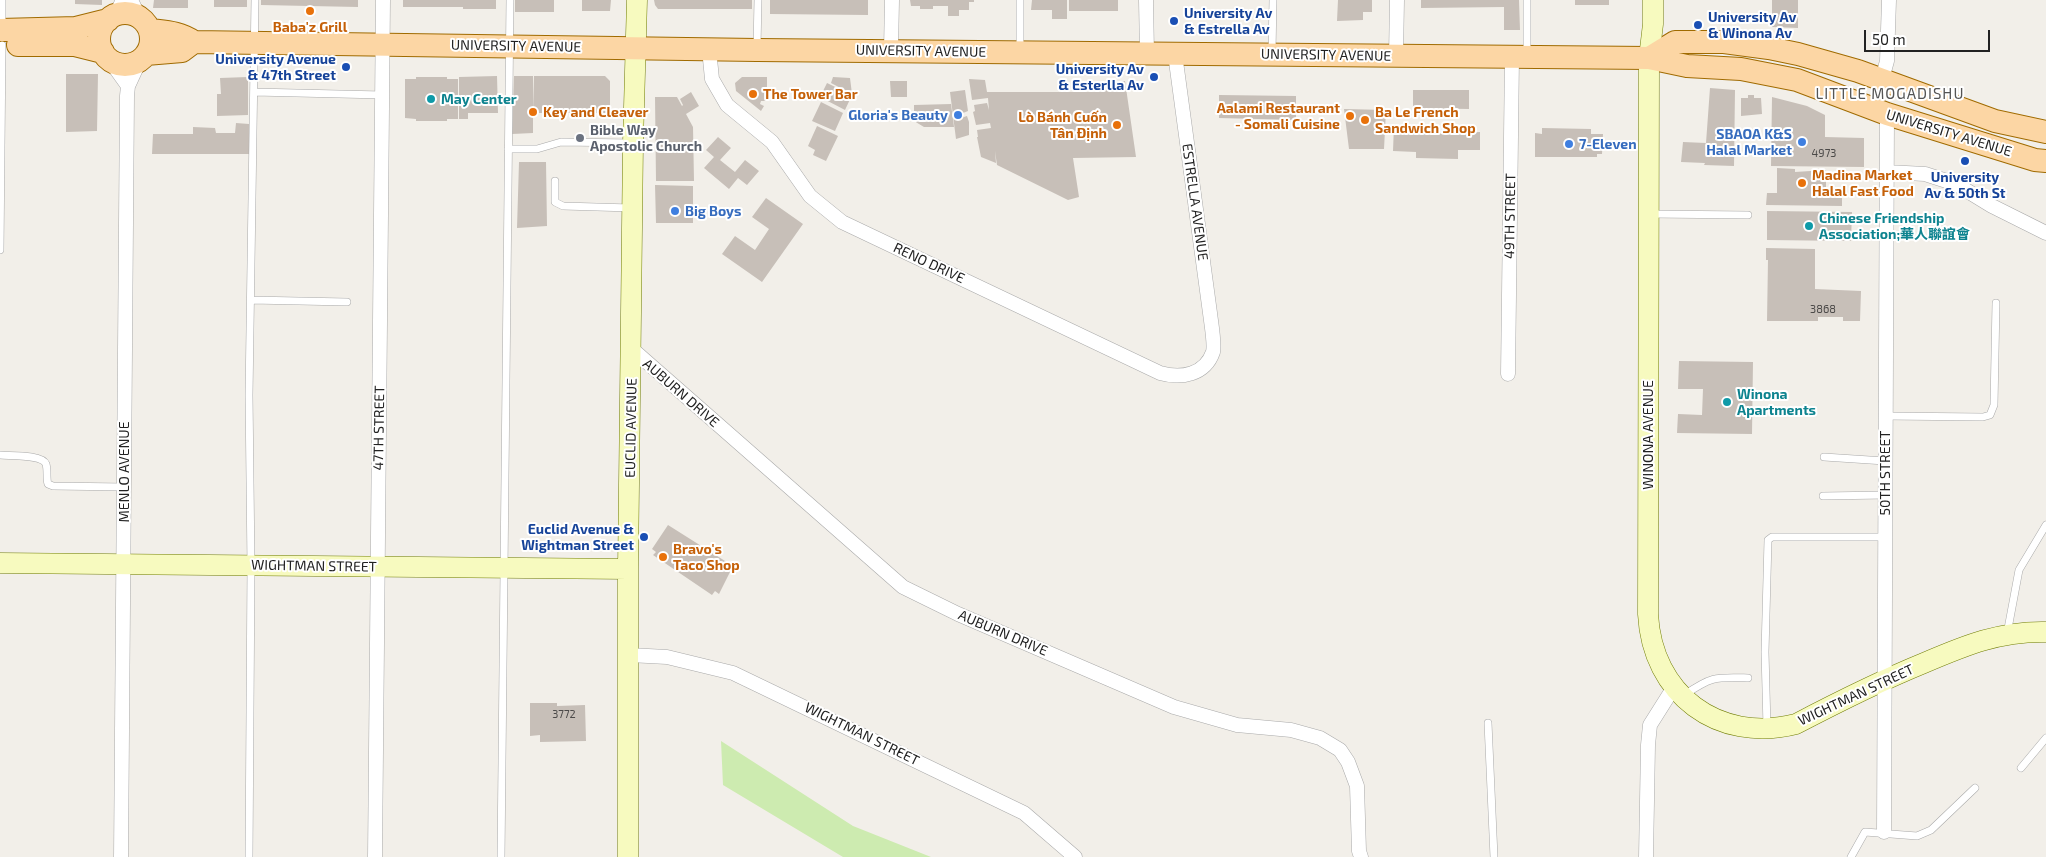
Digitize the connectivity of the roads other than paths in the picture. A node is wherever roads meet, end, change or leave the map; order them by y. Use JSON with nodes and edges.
{"nodes":[{"id":1,"x":2,"y":0,"type":"edge"},
{"id":2,"x":255,"y":0,"type":"edge"},
{"id":3,"x":383,"y":0,"type":"edge"},
{"id":4,"x":510,"y":0,"type":"edge"},
{"id":5,"x":637,"y":0,"type":"edge"},
{"id":6,"x":758,"y":0,"type":"edge"},
{"id":7,"x":892,"y":0,"type":"edge"},
{"id":8,"x":1020,"y":0,"type":"edge"},
{"id":9,"x":1146,"y":0,"type":"edge"},
{"id":10,"x":1273,"y":0,"type":"edge"},
{"id":11,"x":1397,"y":0,"type":"edge"},
{"id":12,"x":1527,"y":0,"type":"edge"},
{"id":13,"x":1653,"y":0,"type":"edge"},
{"id":14,"x":1889,"y":0,"type":"edge"},
{"id":15,"x":115,"y":12,"type":"edge"},
{"id":16,"x":140,"y":16,"type":"edge"},
{"id":17,"x":1,"y":38,"type":"edge"},
{"id":18,"x":194,"y":42,"type":"junction"},
{"id":19,"x":255,"y":42,"type":"junction"},
{"id":20,"x":382,"y":44,"type":"junction"},
{"id":21,"x":509,"y":46,"type":"junction"},
{"id":22,"x":635,"y":48,"type":"junction"},
{"id":23,"x":708,"y":49,"type":"junction"},
{"id":24,"x":756,"y":50,"type":"junction"},
{"id":25,"x":891,"y":50,"type":"junction"},
{"id":26,"x":1020,"y":52,"type":"junction"},
{"id":27,"x":1146,"y":53,"type":"junction"},
{"id":28,"x":1175,"y":54,"type":"junction"},
{"id":29,"x":1272,"y":54,"type":"junction"},
{"id":30,"x":1798,"y":54,"type":"junction"},
{"id":31,"x":106,"y":55,"type":"junction"},
{"id":32,"x":1396,"y":56,"type":"junction"},
{"id":33,"x":143,"y":57,"type":"junction"},
{"id":34,"x":1519,"y":57,"type":"junction"},
{"id":35,"x":1649,"y":58,"type":"junction"},
{"id":36,"x":1741,"y":70,"type":"junction"},
{"id":37,"x":1882,"y":79,"type":"junction"},
{"id":38,"x":128,"y":86,"type":"junction"},
{"id":39,"x":254,"y":92,"type":"junction"},
{"id":40,"x":382,"y":96,"type":"junction"},
{"id":41,"x":1887,"y":114,"type":"junction"},
{"id":42,"x":1995,"y":121,"type":"junction"},
{"id":43,"x":2046,"y":132,"type":"edge"},
{"id":44,"x":633,"y":143,"type":"junction"},
{"id":45,"x":508,"y":150,"type":"junction"},
{"id":46,"x":2046,"y":161,"type":"edge"},
{"id":47,"x":1887,"y":172,"type":"junction"},
{"id":48,"x":555,"y":181,"type":"dead end"},
{"id":49,"x":633,"y":208,"type":"junction"},
{"id":50,"x":1648,"y":214,"type":"junction"},
{"id":51,"x":1748,"y":215,"type":"dead end"},
{"id":52,"x":2046,"y":233,"type":"edge"},
{"id":53,"x":0,"y":250,"type":"edge"},
{"id":54,"x":250,"y":300,"type":"junction"},
{"id":55,"x":347,"y":302,"type":"dead end"},
{"id":56,"x":1996,"y":304,"type":"dead end"},
{"id":57,"x":632,"y":349,"type":"junction"},
{"id":58,"x":1213,"y":351,"type":"joint"},
{"id":59,"x":1508,"y":374,"type":"dead end"},
{"id":60,"x":1886,"y":416,"type":"junction"},
{"id":61,"x":0,"y":456,"type":"edge"},
{"id":62,"x":1824,"y":458,"type":"dead end"},
{"id":63,"x":1885,"y":461,"type":"junction"},
{"id":64,"x":124,"y":487,"type":"junction"},
{"id":65,"x":1885,"y":495,"type":"junction"},
{"id":66,"x":1823,"y":496,"type":"dead end"},
{"id":67,"x":2046,"y":526,"type":"edge"},
{"id":68,"x":1885,"y":537,"type":"junction"},
{"id":69,"x":0,"y":563,"type":"edge"},
{"id":70,"x":124,"y":564,"type":"junction"},
{"id":71,"x":250,"y":566,"type":"junction"},
{"id":72,"x":378,"y":567,"type":"junction"},
{"id":73,"x":504,"y":569,"type":"junction"},
{"id":74,"x":628,"y":569,"type":"junction"},
{"id":75,"x":2046,"y":632,"type":"edge"},
{"id":76,"x":2007,"y":634,"type":"junction"},
{"id":77,"x":629,"y":655,"type":"junction"},
{"id":78,"x":1748,"y":678,"type":"dead end"},
{"id":79,"x":1884,"y":679,"type":"junction"},
{"id":80,"x":1678,"y":692,"type":"junction"},
{"id":81,"x":1488,"y":723,"type":"dead end"},
{"id":82,"x":1767,"y":729,"type":"junction"},
{"id":83,"x":2046,"y":738,"type":"edge"},
{"id":84,"x":2022,"y":768,"type":"dead end"},
{"id":85,"x":1975,"y":788,"type":"dead end"},
{"id":86,"x":1884,"y":832,"type":"junction"},
{"id":87,"x":121,"y":857,"type":"edge"},
{"id":88,"x":249,"y":857,"type":"edge"},
{"id":89,"x":375,"y":857,"type":"edge"},
{"id":90,"x":502,"y":857,"type":"edge"},
{"id":91,"x":628,"y":857,"type":"edge"},
{"id":92,"x":1075,"y":857,"type":"edge"},
{"id":93,"x":1361,"y":857,"type":"edge"},
{"id":94,"x":1494,"y":857,"type":"edge"},
{"id":95,"x":1646,"y":857,"type":"edge"},
{"id":96,"x":1851,"y":857,"type":"edge"}],
"edges":[{"from":1,"to":17,"type":"lane"},
{"from":2,"to":19,"type":"lane"},
{"from":3,"to":20,"type":"street","name":"47TH STREET"},
{"from":4,"to":21,"type":"lane"},
{"from":5,"to":22,"type":"main road","name":"EUCLID AVENUE"},
{"from":6,"to":24,"type":"lane"},
{"from":7,"to":25,"type":"street"},
{"from":8,"to":26,"type":"lane"},
{"from":9,"to":27,"type":"street"},
{"from":10,"to":29,"type":"lane"},
{"from":11,"to":32,"type":"street"},
{"from":12,"to":34,"type":"lane"},
{"from":13,"to":35,"type":"main road","name":"WINONA AVENUE"},
{"from":14,"to":37,"type":"street"},
{"from":15,"to":16,"type":"main road"},
{"from":15,"to":17,"type":"main road"},
{"from":15,"to":31,"type":"main road"},
{"from":16,"to":18,"type":"main road","name":"UNIVERSITY AVENUE"},
{"from":16,"to":33,"type":"main road"},
{"from":17,"to":31,"type":"main road"},
{"from":17,"to":53,"type":"lane"},
{"from":18,"to":19,"type":"main road","name":"UNIVERSITY AVENUE"},
{"from":18,"to":33,"type":"main road","name":"UNIVERSITY AVENUE"},
{"from":19,"to":20,"type":"main road","name":"UNIVERSITY AVENUE"},
{"from":19,"to":39,"type":"lane"},
{"from":20,"to":21,"type":"main road","name":"UNIVERSITY AVENUE"},
{"from":20,"to":40,"type":"street","name":"47TH STREET"},
{"from":21,"to":22,"type":"main road","name":"UNIVERSITY AVENUE"},
{"from":21,"to":45,"type":"lane"},
{"from":22,"to":23,"type":"main road","name":"UNIVERSITY AVENUE"},
{"from":22,"to":44,"type":"main road","name":"EUCLID AVENUE"},
{"from":23,"to":24,"type":"main road","name":"UNIVERSITY AVENUE"},
{"from":23,"to":58,"type":"street","name":"RENO DRIVE"},
{"from":24,"to":25,"type":"main road","name":"UNIVERSITY AVENUE"},
{"from":25,"to":26,"type":"main road","name":"UNIVERSITY AVENUE"},
{"from":26,"to":27,"type":"main road","name":"UNIVERSITY AVENUE"},
{"from":27,"to":28,"type":"main road","name":"UNIVERSITY AVENUE"},
{"from":28,"to":29,"type":"main road","name":"UNIVERSITY AVENUE"},
{"from":28,"to":58,"type":"street","name":"ESTRELLA AVENUE"},
{"from":29,"to":32,"type":"main road","name":"UNIVERSITY AVENUE"},
{"from":30,"to":35,"type":"main road","name":"UNIVERSITY AVENUE"},
{"from":30,"to":36,"type":"main road"},
{"from":30,"to":37,"type":"main road","name":"UNIVERSITY AVENUE"},
{"from":31,"to":33,"type":"main road"},
{"from":31,"to":38,"type":"street"},
{"from":32,"to":34,"type":"main road","name":"UNIVERSITY AVENUE"},
{"from":33,"to":38,"type":"street","name":"MENLO AVENUE"},
{"from":34,"to":35,"type":"main road","name":"UNIVERSITY AVENUE"},
{"from":34,"to":59,"type":"street","name":"49TH STREET"},
{"from":35,"to":36,"type":"main road","name":"UNIVERSITY AVENUE"},
{"from":35,"to":50,"type":"main road","name":"WINONA AVENUE"},
{"from":36,"to":41,"type":"main road","name":"UNIVERSITY AVENUE"},
{"from":37,"to":42,"type":"main road","name":"UNIVERSITY AVENUE"},
{"from":38,"to":64,"type":"street","name":"MENLO AVENUE"},
{"from":39,"to":40,"type":"lane"},
{"from":39,"to":54,"type":"lane"},
{"from":40,"to":72,"type":"street","name":"47TH STREET"},
{"from":41,"to":42,"type":"main road"},
{"from":41,"to":46,"type":"main road","name":"UNIVERSITY AVENUE"},
{"from":41,"to":47,"type":"street","name":"50TH STREET"},
{"from":42,"to":43,"type":"main road","name":"UNIVERSITY AVENUE"},
{"from":44,"to":45,"type":"lane"},
{"from":44,"to":49,"type":"main road","name":"EUCLID AVENUE"},
{"from":45,"to":73,"type":"lane"},
{"from":47,"to":52,"type":"street"},
{"from":47,"to":60,"type":"street","name":"50TH STREET"},
{"from":48,"to":49,"type":"lane"},
{"from":49,"to":57,"type":"main road","name":"EUCLID AVENUE"},
{"from":50,"to":51,"type":"lane"},
{"from":50,"to":80,"type":"main road","name":"WINONA AVENUE"},
{"from":54,"to":55,"type":"lane"},
{"from":54,"to":71,"type":"lane"},
{"from":56,"to":60,"type":"lane"},
{"from":57,"to":74,"type":"main road","name":"EUCLID AVENUE"},
{"from":57,"to":93,"type":"street","name":"AUBURN DRIVE"},
{"from":60,"to":63,"type":"street","name":"50TH STREET"},
{"from":61,"to":64,"type":"lane"},
{"from":62,"to":63,"type":"lane"},
{"from":63,"to":65,"type":"street","name":"50TH STREET"},
{"from":64,"to":70,"type":"street","name":"MENLO AVENUE"},
{"from":65,"to":66,"type":"lane"},
{"from":65,"to":68,"type":"street","name":"50TH STREET"},
{"from":67,"to":76,"type":"lane"},
{"from":68,"to":79,"type":"street","name":"50TH STREET"},
{"from":68,"to":82,"type":"lane"},
{"from":69,"to":70,"type":"main road","name":"WIGHTMAN STREET"},
{"from":70,"to":71,"type":"main road","name":"WIGHTMAN STREET"},
{"from":70,"to":87,"type":"street","name":"MENLO AVENUE"},
{"from":71,"to":72,"type":"main road","name":"WIGHTMAN STREET"},
{"from":71,"to":88,"type":"lane"},
{"from":72,"to":73,"type":"main road","name":"WIGHTMAN STREET"},
{"from":72,"to":89,"type":"street","name":"47TH STREET"},
{"from":73,"to":74,"type":"main road","name":"WIGHTMAN STREET"},
{"from":73,"to":90,"type":"lane"},
{"from":74,"to":77,"type":"main road","name":"EUCLID AVENUE"},
{"from":75,"to":76,"type":"main road","name":"WIGHTMAN STREET"},
{"from":76,"to":79,"type":"main road","name":"WIGHTMAN STREET"},
{"from":77,"to":91,"type":"main road","name":"EUCLID AVENUE"},
{"from":77,"to":92,"type":"street","name":"WIGHTMAN STREET"},
{"from":78,"to":80,"type":"lane"},
{"from":79,"to":82,"type":"main road","name":"WIGHTMAN STREET"},
{"from":79,"to":86,"type":"street","name":"50TH STREET"},
{"from":80,"to":82,"type":"main road","name":"WIGHTMAN STREET"},
{"from":80,"to":95,"type":"street"},
{"from":81,"to":94,"type":"lane"},
{"from":83,"to":84,"type":"lane"},
{"from":85,"to":86,"type":"lane"},
{"from":86,"to":96,"type":"lane"}]}
